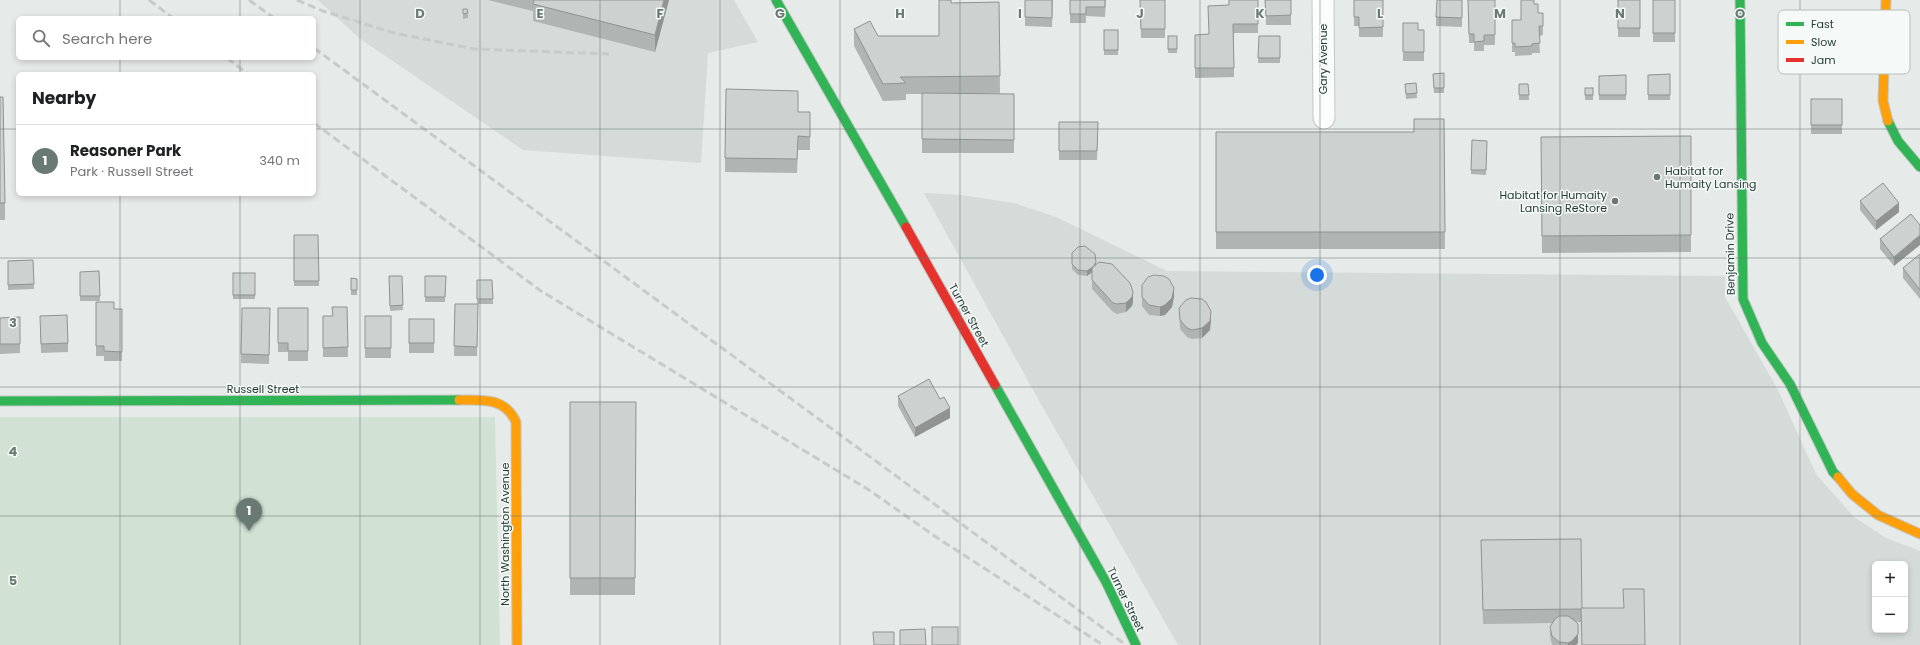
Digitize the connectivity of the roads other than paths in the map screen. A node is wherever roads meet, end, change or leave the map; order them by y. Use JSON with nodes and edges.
{"nodes":[{"id":1,"x":776,"y":0,"type":"edge"},
{"id":2,"x":1323,"y":0,"type":"edge"},
{"id":3,"x":1740,"y":0,"type":"edge"},
{"id":4,"x":1886,"y":0,"type":"edge"},
{"id":5,"x":1886,"y":10,"type":"edge"},
{"id":6,"x":1884,"y":74,"type":"edge"},
{"id":7,"x":1324,"y":118,"type":"dead end"},
{"id":8,"x":1920,"y":167,"type":"edge"},
{"id":9,"x":0,"y":401,"type":"edge"},
{"id":10,"x":516,"y":422,"type":"joint"},
{"id":11,"x":1920,"y":534,"type":"edge"},
{"id":12,"x":517,"y":645,"type":"edge"},
{"id":13,"x":1136,"y":645,"type":"edge"}],
"edges":[{"from":1,"to":13,"type":"street","name":"Turner Street"},
{"from":2,"to":7,"type":"street","name":"Gary Avenue"},
{"from":3,"to":11,"type":"street","name":"Benjamin Drive"},
{"from":4,"to":5,"type":"street"},
{"from":6,"to":8,"type":"street"},
{"from":9,"to":10,"type":"street","name":"Russell Street"},
{"from":10,"to":12,"type":"street","name":"North Washington Avenue"}]}
